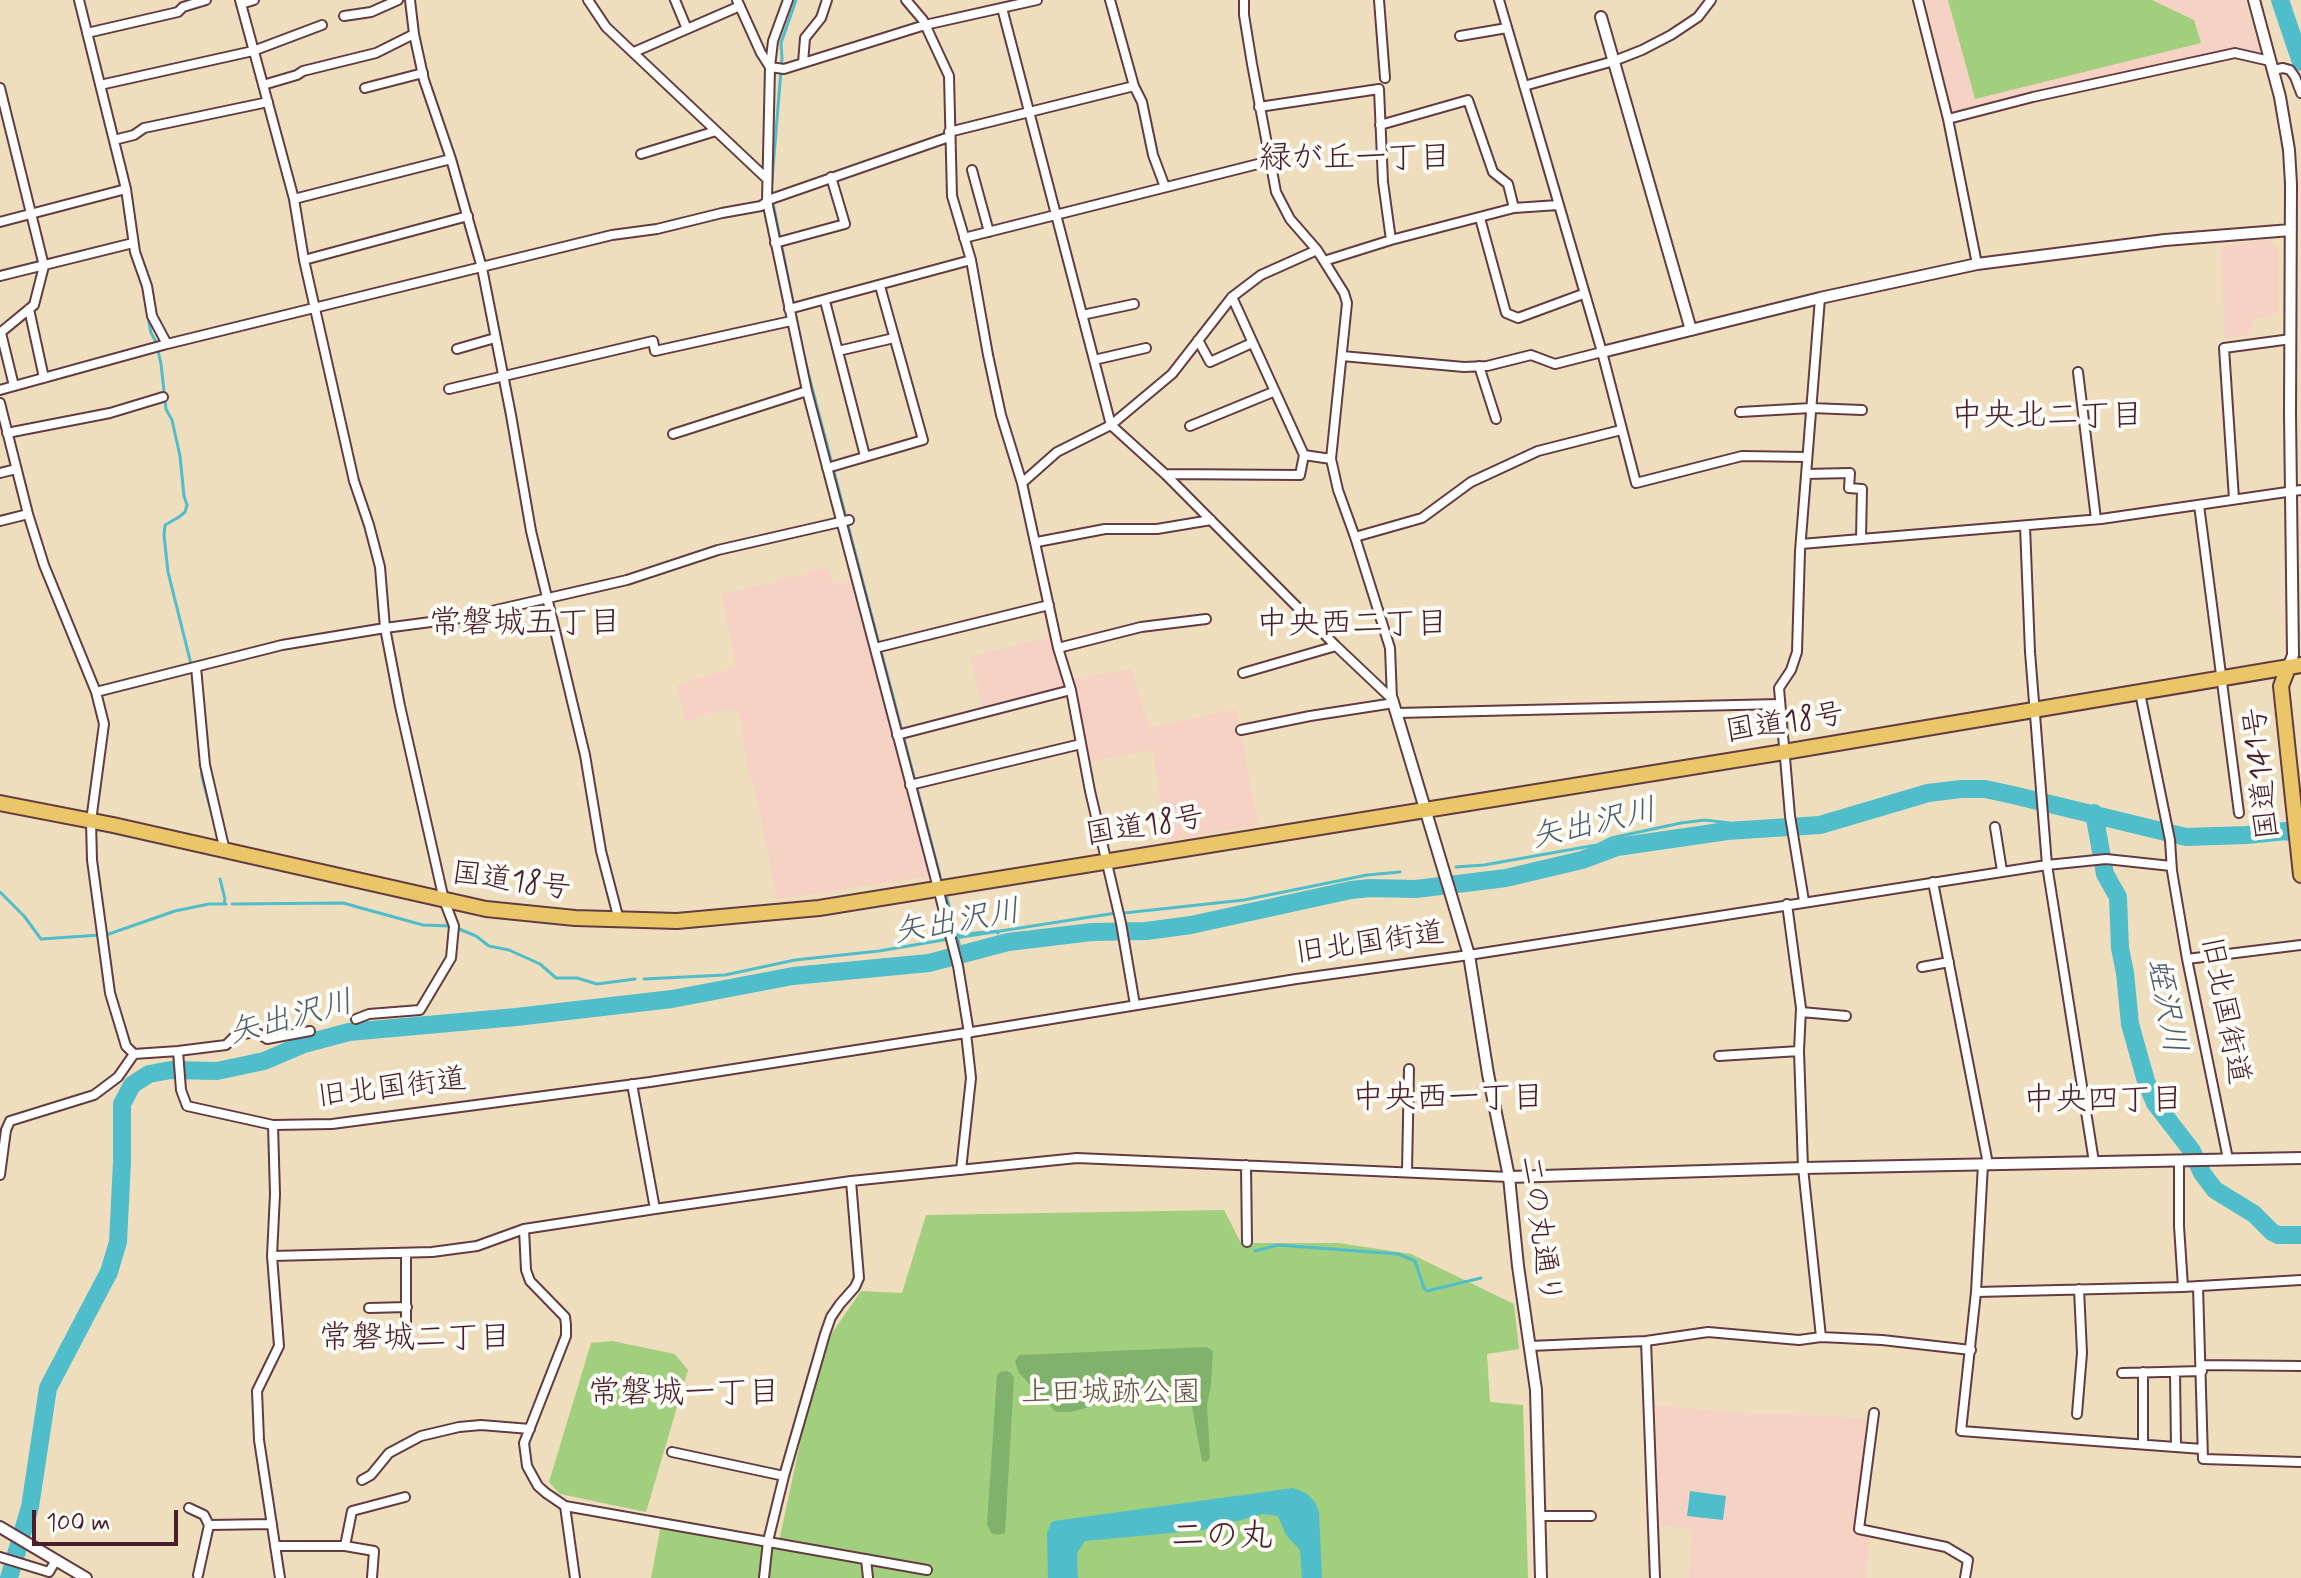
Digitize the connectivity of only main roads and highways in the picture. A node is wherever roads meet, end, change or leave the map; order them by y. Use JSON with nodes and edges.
{"nodes":[{"id":1,"x":2294,"y":666,"type":"edge"},
{"id":2,"x":0,"y":803,"type":"edge"},
{"id":3,"x":2301,"y":875,"type":"edge"}],
"edges":[{"from":1,"to":2,"type":"highway","name":"国道18号"},
{"from":1,"to":3,"type":"highway","name":"国道141号"}]}
